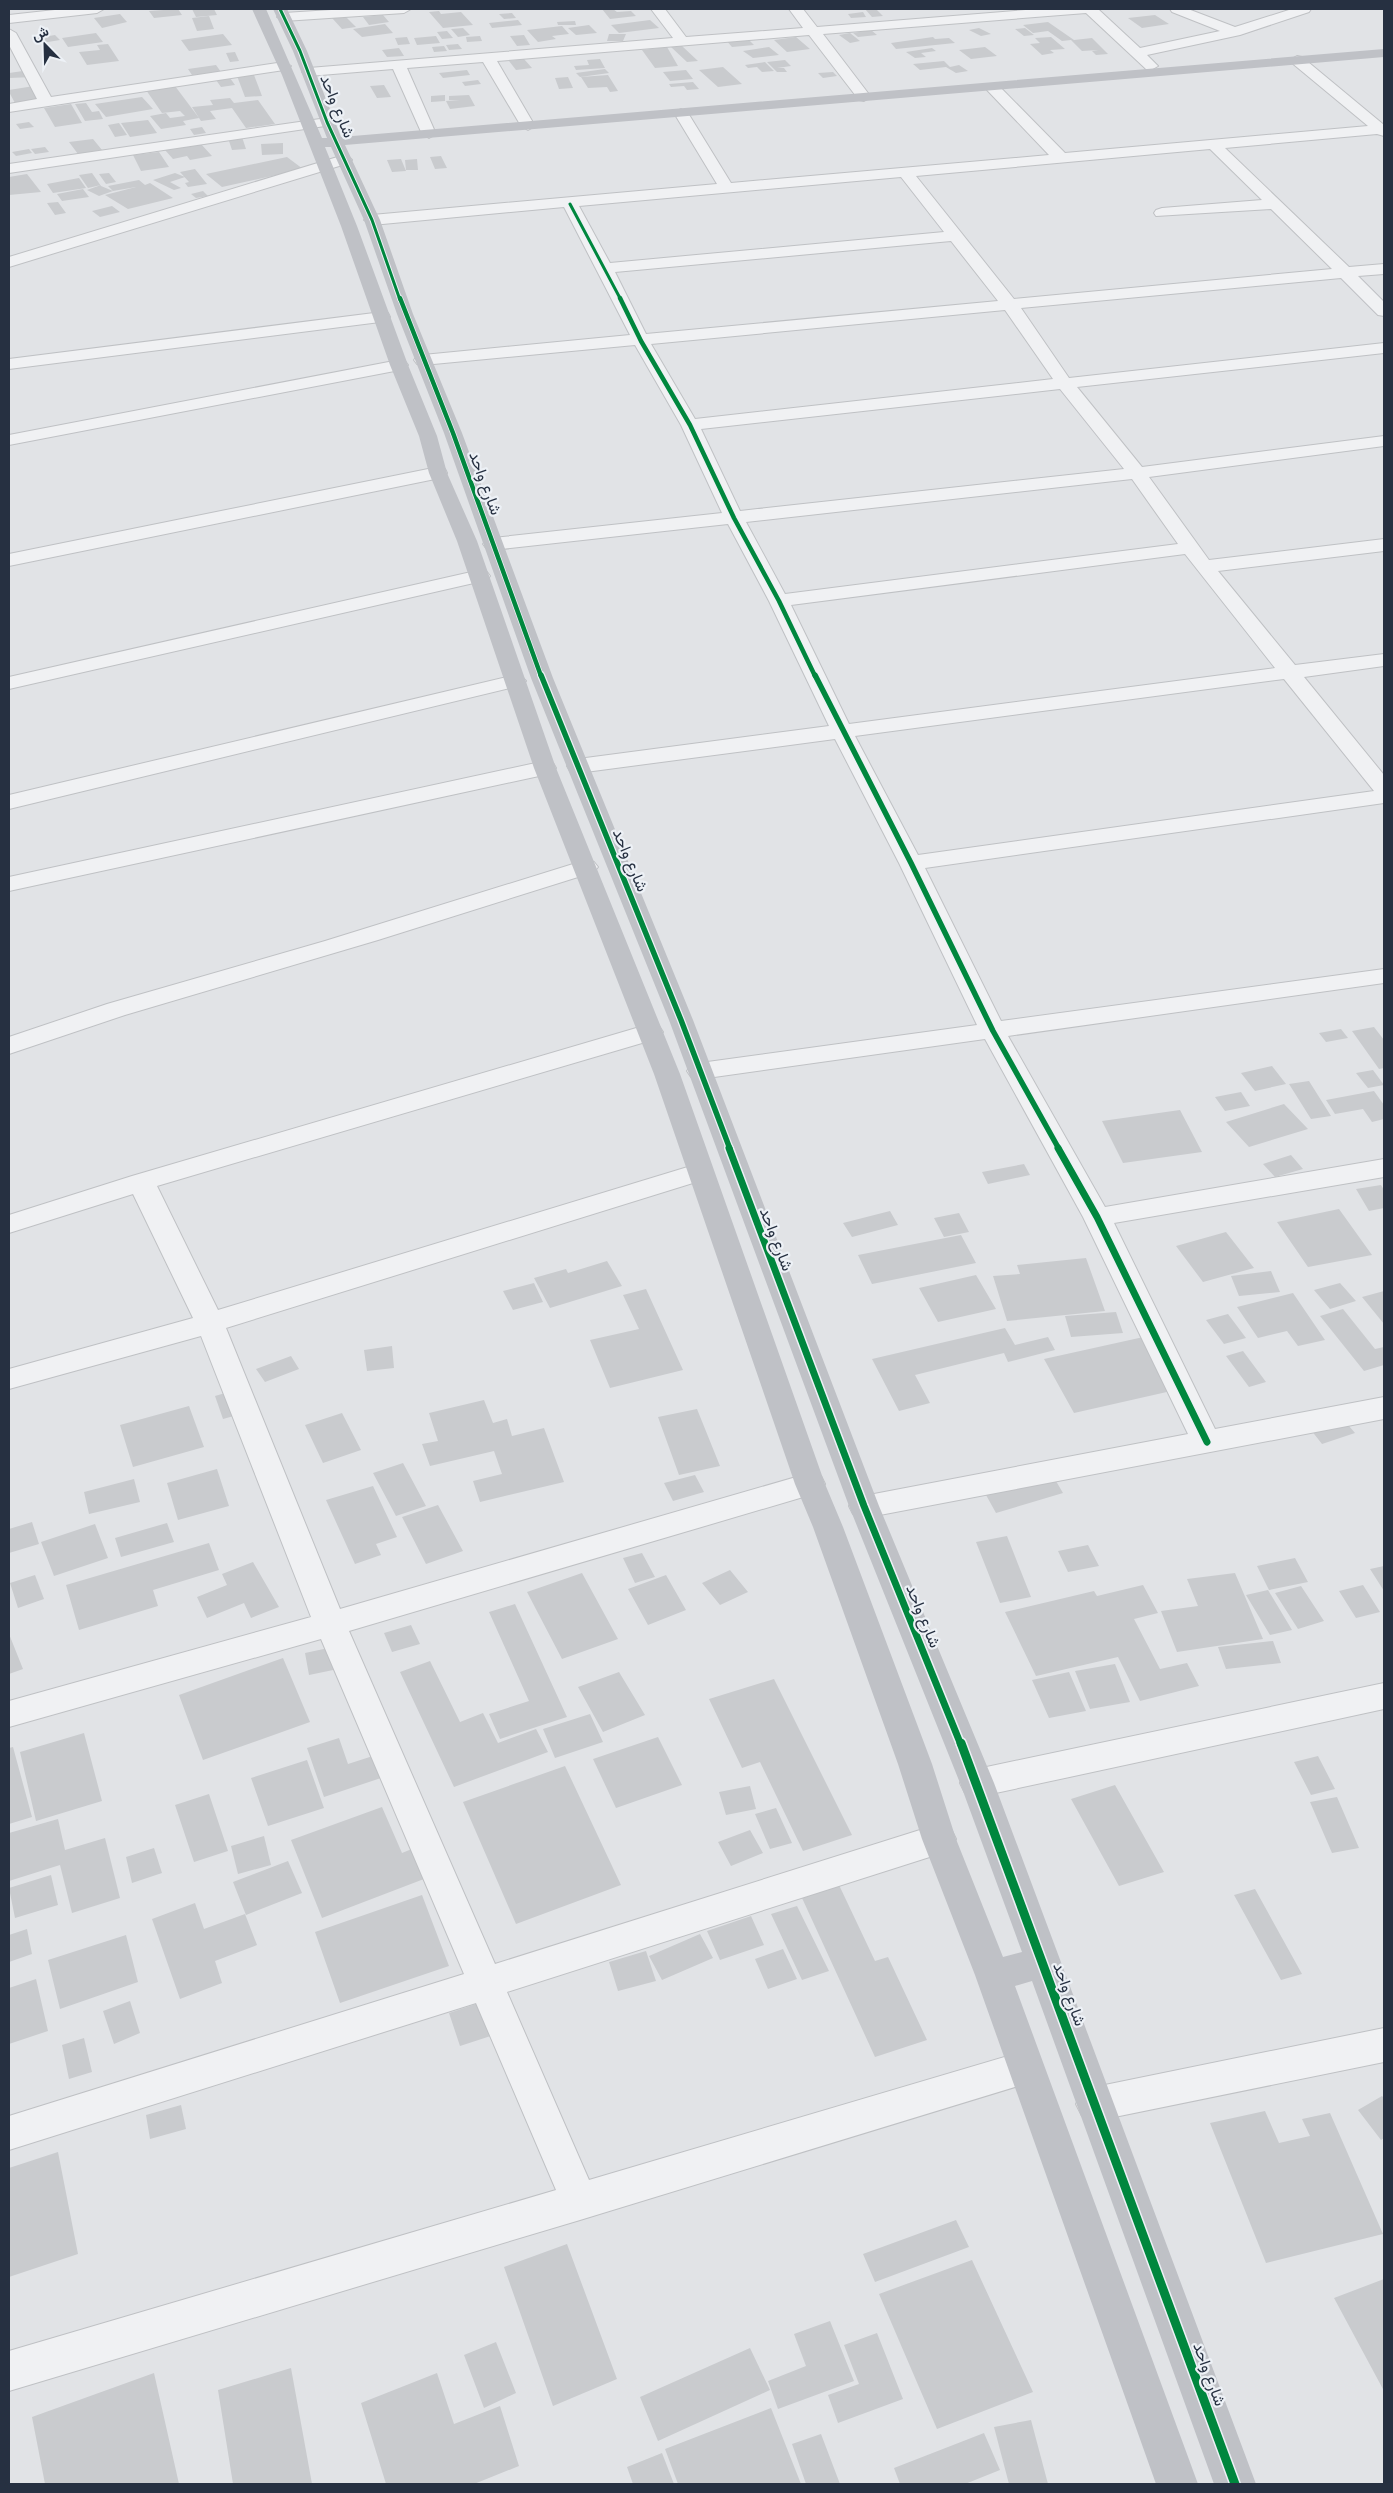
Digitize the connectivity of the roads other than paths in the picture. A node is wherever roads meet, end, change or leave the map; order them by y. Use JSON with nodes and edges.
{"nodes":[{"id":1,"x":97,"y":9,"type":"edge"},
{"id":2,"x":404,"y":9,"type":"edge"},
{"id":3,"x":658,"y":9,"type":"edge"},
{"id":4,"x":796,"y":9,"type":"edge"},
{"id":5,"x":1084,"y":9,"type":"edge"},
{"id":6,"x":1090,"y":9,"type":"edge"},
{"id":7,"x":1177,"y":9,"type":"edge"},
{"id":8,"x":1297,"y":10,"type":"edge"},
{"id":9,"x":274,"y":12,"type":"edge"},
{"id":10,"x":9,"y":19,"type":"edge"},
{"id":11,"x":812,"y":31,"type":"junction"},
{"id":12,"x":1235,"y":32,"type":"junction"},
{"id":13,"x":9,"y":33,"type":"edge"},
{"id":14,"x":683,"y":42,"type":"junction"},
{"id":15,"x":1137,"y":53,"type":"junction"},
{"id":16,"x":1384,"y":53,"type":"edge"},
{"id":17,"x":488,"y":58,"type":"junction"},
{"id":18,"x":1297,"y":60,"type":"junction"},
{"id":19,"x":398,"y":64,"type":"junction"},
{"id":20,"x":297,"y":69,"type":"junction"},
{"id":21,"x":1158,"y":72,"type":"junction"},
{"id":22,"x":992,"y":87,"type":"junction"},
{"id":23,"x":864,"y":98,"type":"junction"},
{"id":24,"x":46,"y":102,"type":"junction"},
{"id":25,"x":9,"y":108,"type":"edge"},
{"id":26,"x":681,"y":113,"type":"junction"},
{"id":27,"x":528,"y":126,"type":"junction"},
{"id":28,"x":1383,"y":130,"type":"edge"},
{"id":29,"x":429,"y":134,"type":"junction"},
{"id":30,"x":326,"y":143,"type":"junction"},
{"id":31,"x":1212,"y":144,"type":"junction"},
{"id":32,"x":1062,"y":158,"type":"junction"},
{"id":33,"x":9,"y":169,"type":"edge"},
{"id":34,"x":906,"y":173,"type":"junction"},
{"id":35,"x":727,"y":190,"type":"junction"},
{"id":36,"x":570,"y":204,"type":"junction"},
{"id":37,"x":1274,"y":204,"type":"junction"},
{"id":38,"x":1162,"y":213,"type":"dead end"},
{"id":39,"x":372,"y":220,"type":"junction"},
{"id":40,"x":956,"y":236,"type":"junction"},
{"id":41,"x":9,"y":262,"type":"edge"},
{"id":42,"x":605,"y":268,"type":"junction"},
{"id":43,"x":1384,"y":268,"type":"edge"},
{"id":44,"x":1344,"y":273,"type":"junction"},
{"id":45,"x":1009,"y":304,"type":"junction"},
{"id":46,"x":1384,"y":311,"type":"edge"},
{"id":47,"x":382,"y":317,"type":"junction"},
{"id":48,"x":640,"y":341,"type":"junction"},
{"id":49,"x":1384,"y":348,"type":"edge"},
{"id":50,"x":411,"y":363,"type":"junction"},
{"id":51,"x":9,"y":364,"type":"edge"},
{"id":52,"x":1065,"y":384,"type":"junction"},
{"id":53,"x":690,"y":425,"type":"junction"},
{"id":54,"x":441,"y":435,"type":"junction"},
{"id":55,"x":9,"y":440,"type":"edge"},
{"id":56,"x":1384,"y":441,"type":"edge"},
{"id":57,"x":438,"y":474,"type":"junction"},
{"id":58,"x":1137,"y":474,"type":"junction"},
{"id":59,"x":734,"y":518,"type":"junction"},
{"id":60,"x":493,"y":544,"type":"junction"},
{"id":61,"x":1384,"y":545,"type":"edge"},
{"id":62,"x":1190,"y":548,"type":"junction"},
{"id":63,"x":9,"y":560,"type":"edge"},
{"id":64,"x":1204,"y":567,"type":"junction"},
{"id":65,"x":480,"y":576,"type":"junction"},
{"id":66,"x":779,"y":601,"type":"junction"},
{"id":67,"x":1384,"y":660,"type":"edge"},
{"id":68,"x":1288,"y":672,"type":"junction"},
{"id":69,"x":515,"y":681,"type":"junction"},
{"id":70,"x":9,"y":683,"type":"edge"},
{"id":71,"x":842,"y":731,"type":"junction"},
{"id":72,"x":578,"y":766,"type":"junction"},
{"id":73,"x":545,"y":768,"type":"junction"},
{"id":74,"x":1384,"y":789,"type":"edge"},
{"id":75,"x":1384,"y":796,"type":"edge"},
{"id":76,"x":9,"y":802,"type":"edge"},
{"id":77,"x":911,"y":863,"type":"junction"},
{"id":78,"x":586,"y":867,"type":"junction"},
{"id":79,"x":9,"y":884,"type":"edge"},
{"id":80,"x":642,"y":920,"type":"junction"},
{"id":81,"x":608,"y":925,"type":"junction"},
{"id":82,"x":1384,"y":976,"type":"edge"},
{"id":83,"x":650,"y":1032,"type":"junction"},
{"id":84,"x":993,"y":1032,"type":"junction"},
{"id":85,"x":9,"y":1046,"type":"edge"},
{"id":86,"x":700,"y":1071,"type":"junction"},
{"id":87,"x":1384,"y":1168,"type":"edge"},
{"id":88,"x":700,"y":1172,"type":"junction"},
{"id":89,"x":141,"y":1182,"type":"junction"},
{"id":90,"x":1097,"y":1217,"type":"junction"},
{"id":91,"x":9,"y":1224,"type":"edge"},
{"id":92,"x":210,"y":1323,"type":"junction"},
{"id":93,"x":9,"y":1380,"type":"edge"},
{"id":94,"x":1384,"y":1408,"type":"edge"},
{"id":95,"x":1207,"y":1442,"type":"junction"},
{"id":96,"x":810,"y":1484,"type":"junction"},
{"id":97,"x":864,"y":1506,"type":"junction"},
{"id":98,"x":330,"y":1624,"type":"junction"},
{"id":99,"x":1384,"y":1696,"type":"edge"},
{"id":100,"x":9,"y":1714,"type":"edge"},
{"id":101,"x":977,"y":1783,"type":"junction"},
{"id":102,"x":939,"y":1839,"type":"junction"},
{"id":103,"x":1043,"y":1963,"type":"junction"},
{"id":104,"x":993,"y":1975,"type":"junction"},
{"id":105,"x":484,"y":1984,"type":"junction"},
{"id":106,"x":1384,"y":2045,"type":"edge"},
{"id":107,"x":1025,"y":2068,"type":"junction"},
{"id":108,"x":1095,"y":2104,"type":"junction"},
{"id":109,"x":9,"y":2133,"type":"edge"},
{"id":110,"x":580,"y":2202,"type":"junction"},
{"id":111,"x":9,"y":2371,"type":"edge"},
{"id":112,"x":1177,"y":2484,"type":"edge"},
{"id":113,"x":1235,"y":2484,"type":"edge"}],
"edges":[{"from":1,"to":10,"type":"street"},
{"from":2,"to":9,"type":"street"},
{"from":3,"to":14,"type":"street"},
{"from":4,"to":11,"type":"street"},
{"from":5,"to":11,"type":"street"},
{"from":6,"to":15,"type":"street"},
{"from":7,"to":12,"type":"street"},
{"from":8,"to":12,"type":"street"},
{"from":9,"to":20,"type":"street","name":"شارع واحد"},
{"from":11,"to":14,"type":"street"},
{"from":11,"to":23,"type":"street"},
{"from":12,"to":15,"type":"street"},
{"from":13,"to":24,"type":"street"},
{"from":14,"to":17,"type":"street"},
{"from":15,"to":21,"type":"street"},
{"from":16,"to":18,"type":"street"},
{"from":17,"to":19,"type":"street"},
{"from":17,"to":27,"type":"street"},
{"from":18,"to":21,"type":"street"},
{"from":18,"to":28,"type":"street"},
{"from":19,"to":20,"type":"street"},
{"from":19,"to":29,"type":"street"},
{"from":20,"to":24,"type":"street"},
{"from":20,"to":30,"type":"street","name":"شارع واحد"},
{"from":21,"to":22,"type":"street"},
{"from":22,"to":23,"type":"street"},
{"from":22,"to":32,"type":"street"},
{"from":23,"to":26,"type":"street"},
{"from":24,"to":25,"type":"street"},
{"from":26,"to":27,"type":"street"},
{"from":26,"to":35,"type":"street"},
{"from":27,"to":29,"type":"street"},
{"from":28,"to":31,"type":"street"},
{"from":29,"to":30,"type":"street"},
{"from":30,"to":33,"type":"street"},
{"from":30,"to":39,"type":"street","name":"شارع واحد"},
{"from":30,"to":41,"type":"street"},
{"from":30,"to":47,"type":"street","name":"شارع واحد"},
{"from":31,"to":32,"type":"street"},
{"from":31,"to":37,"type":"street"},
{"from":32,"to":34,"type":"street"},
{"from":34,"to":35,"type":"street"},
{"from":34,"to":40,"type":"street"},
{"from":35,"to":36,"type":"street"},
{"from":36,"to":39,"type":"street"},
{"from":36,"to":42,"type":"street"},
{"from":37,"to":38,"type":"street"},
{"from":37,"to":44,"type":"street"},
{"from":39,"to":50,"type":"street","name":"شارع واحد"},
{"from":40,"to":42,"type":"street"},
{"from":40,"to":45,"type":"street"},
{"from":42,"to":48,"type":"street"},
{"from":43,"to":44,"type":"street"},
{"from":44,"to":45,"type":"street"},
{"from":44,"to":46,"type":"street"},
{"from":45,"to":48,"type":"street"},
{"from":45,"to":52,"type":"street"},
{"from":47,"to":50,"type":"street","name":"شارع واحد"},
{"from":47,"to":51,"type":"street"},
{"from":48,"to":50,"type":"street"},
{"from":48,"to":53,"type":"street"},
{"from":49,"to":52,"type":"street"},
{"from":50,"to":54,"type":"street","name":"شارع واحد"},
{"from":50,"to":55,"type":"street"},
{"from":52,"to":53,"type":"street"},
{"from":52,"to":58,"type":"street"},
{"from":53,"to":59,"type":"street"},
{"from":54,"to":57,"type":"street","name":"شارع واحد"},
{"from":54,"to":60,"type":"street","name":"شارع واحد"},
{"from":56,"to":58,"type":"street"},
{"from":57,"to":63,"type":"street"},
{"from":57,"to":65,"type":"street","name":"شارع واحد"},
{"from":58,"to":59,"type":"street"},
{"from":58,"to":62,"type":"street"},
{"from":59,"to":60,"type":"street"},
{"from":59,"to":66,"type":"street"},
{"from":60,"to":72,"type":"street","name":"شارع واحد"},
{"from":61,"to":64,"type":"street"},
{"from":62,"to":64,"type":"street"},
{"from":62,"to":66,"type":"street"},
{"from":64,"to":68,"type":"street"},
{"from":65,"to":69,"type":"street","name":"شارع واحد"},
{"from":65,"to":70,"type":"street"},
{"from":66,"to":71,"type":"street"},
{"from":67,"to":68,"type":"street"},
{"from":68,"to":71,"type":"street"},
{"from":68,"to":74,"type":"street"},
{"from":69,"to":73,"type":"street","name":"شارع واحد"},
{"from":69,"to":76,"type":"street"},
{"from":71,"to":72,"type":"street"},
{"from":71,"to":77,"type":"street"},
{"from":72,"to":80,"type":"street","name":"شارع واحد"},
{"from":73,"to":78,"type":"street","name":"شارع واحد"},
{"from":73,"to":79,"type":"street"},
{"from":75,"to":77,"type":"street"},
{"from":77,"to":84,"type":"street"},
{"from":78,"to":81,"type":"street","name":"شارع واحد"},
{"from":78,"to":85,"type":"street"},
{"from":80,"to":81,"type":"street"},
{"from":80,"to":86,"type":"street","name":"شارع واحد"},
{"from":81,"to":83,"type":"street","name":"شارع واحد"},
{"from":82,"to":84,"type":"street"},
{"from":83,"to":88,"type":"street","name":"شارع واحد"},
{"from":83,"to":89,"type":"street"},
{"from":84,"to":86,"type":"street"},
{"from":84,"to":90,"type":"street"},
{"from":86,"to":97,"type":"street","name":"شارع واحد"},
{"from":87,"to":90,"type":"street"},
{"from":88,"to":92,"type":"street"},
{"from":88,"to":96,"type":"street","name":"شارع واحد"},
{"from":89,"to":91,"type":"street"},
{"from":89,"to":92,"type":"street"},
{"from":90,"to":95,"type":"street"},
{"from":92,"to":93,"type":"street"},
{"from":92,"to":98,"type":"street"},
{"from":94,"to":95,"type":"street"},
{"from":95,"to":97,"type":"street"},
{"from":96,"to":98,"type":"street"},
{"from":96,"to":102,"type":"street","name":"شارع واحد"},
{"from":97,"to":101,"type":"street","name":"شارع واحد"},
{"from":98,"to":100,"type":"street"},
{"from":98,"to":105,"type":"street"},
{"from":99,"to":101,"type":"street"},
{"from":101,"to":103,"type":"street","name":"شارع واحد"},
{"from":102,"to":104,"type":"street","name":"شارع واحد"},
{"from":102,"to":105,"type":"street"},
{"from":103,"to":104,"type":"street"},
{"from":103,"to":108,"type":"street","name":"شارع واحد"},
{"from":104,"to":107,"type":"street","name":"شارع واحد"},
{"from":105,"to":109,"type":"street"},
{"from":105,"to":110,"type":"street"},
{"from":106,"to":108,"type":"street"},
{"from":107,"to":110,"type":"street"},
{"from":107,"to":112,"type":"street","name":"شارع واحد"},
{"from":108,"to":113,"type":"street","name":"شارع واحد"},
{"from":110,"to":111,"type":"street"}]}
